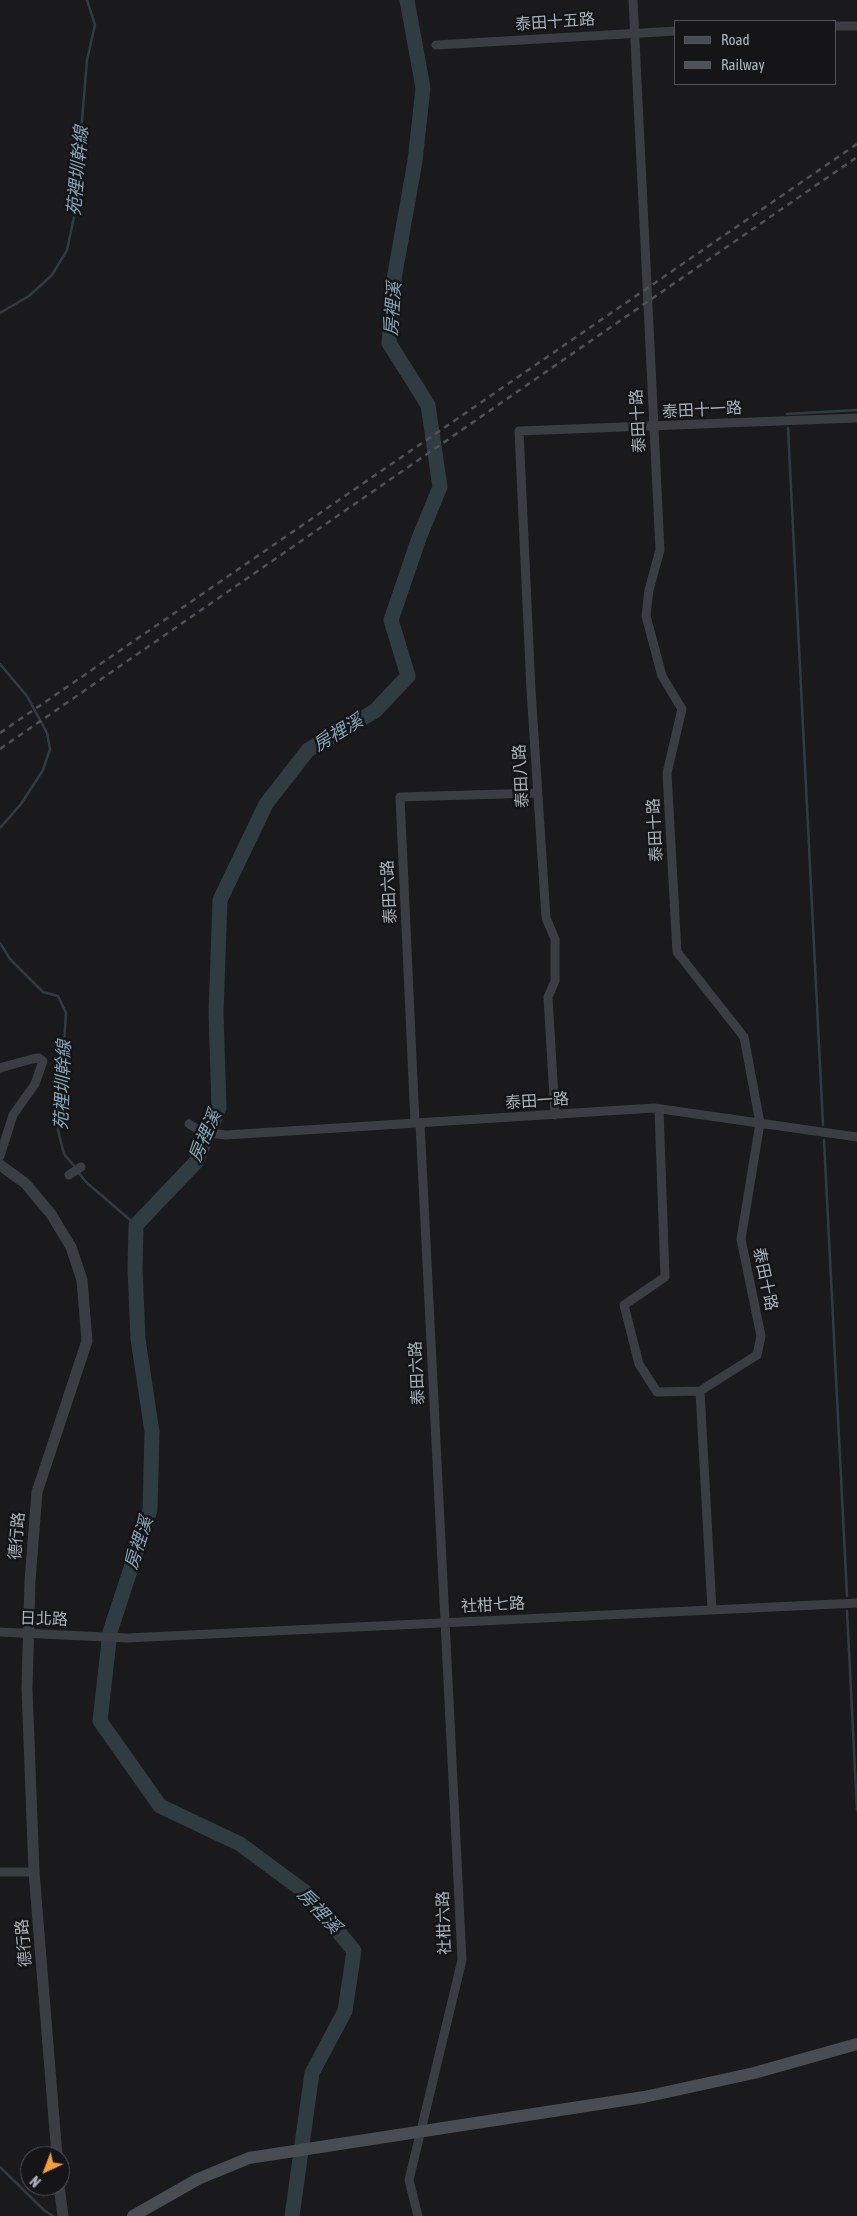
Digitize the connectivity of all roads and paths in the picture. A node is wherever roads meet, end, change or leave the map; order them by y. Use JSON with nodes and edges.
{"nodes":[{"id":1,"x":633,"y":0,"type":"edge"},
{"id":2,"x":837,"y":26,"type":"edge"},
{"id":3,"x":857,"y":26,"type":"edge"},
{"id":4,"x":674,"y":31,"type":"edge"},
{"id":5,"x":634,"y":32,"type":"junction"},
{"id":6,"x":436,"y":45,"type":"dead end"},
{"id":7,"x":857,"y":418,"type":"edge"},
{"id":8,"x":654,"y":428,"type":"junction"},
{"id":9,"x":519,"y":431,"type":"joint"},
{"id":10,"x":537,"y":793,"type":"junction"},
{"id":11,"x":0,"y":1068,"type":"edge"},
{"id":12,"x":659,"y":1109,"type":"junction"},
{"id":13,"x":555,"y":1115,"type":"junction"},
{"id":14,"x":418,"y":1123,"type":"junction"},
{"id":15,"x":760,"y":1123,"type":"junction"},
{"id":16,"x":189,"y":1124,"type":"dead end"},
{"id":17,"x":857,"y":1138,"type":"edge"},
{"id":18,"x":0,"y":1156,"type":"edge"},
{"id":19,"x":0,"y":1165,"type":"edge"},
{"id":20,"x":81,"y":1167,"type":"dead end"},
{"id":21,"x":70,"y":1176,"type":"dead end"},
{"id":22,"x":700,"y":1391,"type":"junction"},
{"id":23,"x":857,"y":1603,"type":"edge"},
{"id":24,"x":712,"y":1610,"type":"junction"},
{"id":25,"x":444,"y":1622,"type":"junction"},
{"id":26,"x":0,"y":1632,"type":"edge"},
{"id":27,"x":29,"y":1634,"type":"junction"},
{"id":28,"x":87,"y":1635,"type":"joint"},
{"id":29,"x":0,"y":1872,"type":"edge"},
{"id":30,"x":34,"y":1872,"type":"junction"},
{"id":31,"x":857,"y":2044,"type":"edge"},
{"id":32,"x":420,"y":2130,"type":"junction"},
{"id":33,"x":56,"y":2146,"type":"edge"},
{"id":34,"x":60,"y":2196,"type":"edge"},
{"id":35,"x":63,"y":2216,"type":"edge"},
{"id":36,"x":134,"y":2216,"type":"edge"},
{"id":37,"x":418,"y":2216,"type":"edge"}],
"edges":[{"from":1,"to":5,"type":"street","name":"泰田十路"},
{"from":2,"to":3,"type":"street"},
{"from":4,"to":5,"type":"street","name":"泰田十五路"},
{"from":5,"to":6,"type":"street","name":"泰田十五路"},
{"from":5,"to":8,"type":"street","name":"泰田十路"},
{"from":7,"to":8,"type":"street","name":"泰田十一路"},
{"from":8,"to":9,"type":"street","name":"泰田十一路"},
{"from":8,"to":15,"type":"street","name":"泰田十路"},
{"from":9,"to":10,"type":"street","name":"泰田八路"},
{"from":10,"to":13,"type":"street","name":"泰田八路"},
{"from":10,"to":14,"type":"street","name":"泰田六路"},
{"from":11,"to":18,"type":"street"},
{"from":12,"to":13,"type":"street","name":"泰田一路"},
{"from":12,"to":15,"type":"street","name":"泰田一路"},
{"from":12,"to":22,"type":"street"},
{"from":13,"to":14,"type":"street","name":"泰田一路"},
{"from":14,"to":16,"type":"street","name":"泰田一路"},
{"from":14,"to":25,"type":"street","name":"泰田六路"},
{"from":15,"to":17,"type":"street","name":"泰田一路"},
{"from":15,"to":22,"type":"street","name":"泰田十路"},
{"from":19,"to":27,"type":"street","name":"德行路"},
{"from":20,"to":21,"type":"street"},
{"from":22,"to":24,"type":"street"},
{"from":23,"to":24,"type":"street","name":"社柑七路"},
{"from":24,"to":25,"type":"street","name":"社柑七路"},
{"from":25,"to":28,"type":"street","name":"社柑七路"},
{"from":25,"to":32,"type":"street","name":"社柑六路"},
{"from":26,"to":27,"type":"street","name":"日北路"},
{"from":27,"to":28,"type":"street","name":"日北路"},
{"from":27,"to":30,"type":"street","name":"德行路"},
{"from":29,"to":30,"type":"street"},
{"from":30,"to":33,"type":"street","name":"德行路"},
{"from":31,"to":32,"type":"main road"},
{"from":32,"to":36,"type":"main road"},
{"from":32,"to":37,"type":"street","name":"社柑六路"},
{"from":34,"to":35,"type":"street"}]}
